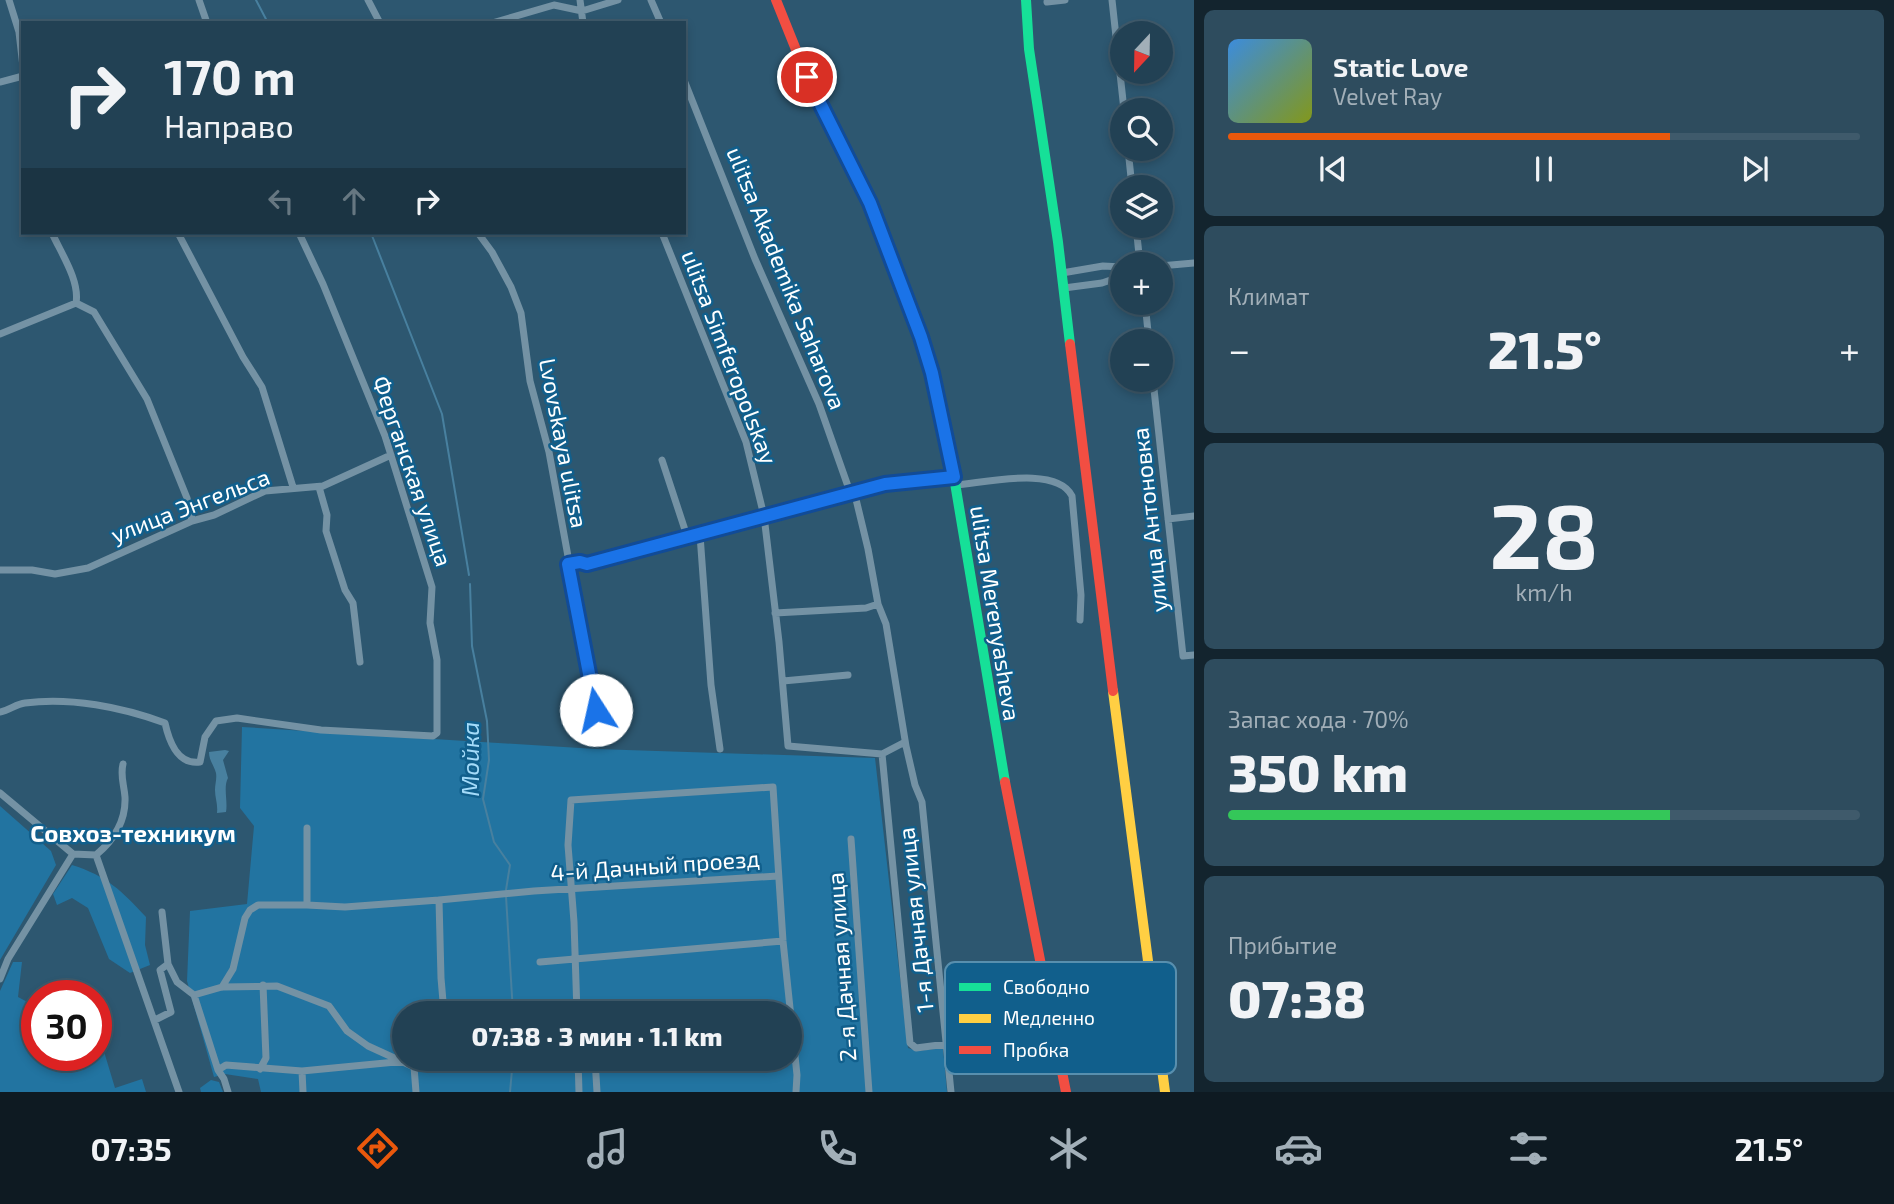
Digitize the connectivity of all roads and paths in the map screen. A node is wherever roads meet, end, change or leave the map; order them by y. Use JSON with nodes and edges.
{"nodes":[{"id":1,"x":9,"y":0,"type":"edge"},
{"id":2,"x":198,"y":0,"type":"edge"},
{"id":3,"x":368,"y":0,"type":"edge"},
{"id":4,"x":580,"y":0,"type":"edge"},
{"id":5,"x":618,"y":0,"type":"edge"},
{"id":6,"x":651,"y":0,"type":"edge"},
{"id":7,"x":776,"y":0,"type":"edge"},
{"id":8,"x":1026,"y":0,"type":"edge"},
{"id":9,"x":1065,"y":0,"type":"edge"},
{"id":10,"x":1112,"y":0,"type":"edge"},
{"id":11,"x":1047,"y":2,"type":"dead end"},
{"id":12,"x":582,"y":11,"type":"junction"},
{"id":13,"x":206,"y":21,"type":"edge"},
{"id":14,"x":379,"y":21,"type":"edge"},
{"id":15,"x":499,"y":21,"type":"edge"},
{"id":16,"x":583,"y":21,"type":"edge"},
{"id":17,"x":660,"y":21,"type":"edge"},
{"id":18,"x":21,"y":50,"type":"edge"},
{"id":19,"x":21,"y":77,"type":"edge"},
{"id":20,"x":0,"y":82,"type":"edge"},
{"id":21,"x":686,"y":85,"type":"edge"},
{"id":22,"x":1123,"y":98,"type":"edge"},
{"id":23,"x":53,"y":235,"type":"edge"},
{"id":24,"x":179,"y":235,"type":"edge"},
{"id":25,"x":300,"y":235,"type":"edge"},
{"id":26,"x":479,"y":235,"type":"edge"},
{"id":27,"x":663,"y":235,"type":"edge"},
{"id":28,"x":1194,"y":263,"type":"edge"},
{"id":29,"x":1173,"y":265,"type":"edge"},
{"id":30,"x":1110,"y":266,"type":"edge"},
{"id":31,"x":1062,"y":273,"type":"junction"},
{"id":32,"x":1110,"y":280,"type":"edge"},
{"id":33,"x":1064,"y":288,"type":"junction"},
{"id":34,"x":76,"y":303,"type":"junction"},
{"id":35,"x":0,"y":334,"type":"edge"},
{"id":36,"x":1154,"y":392,"type":"edge"},
{"id":37,"x":391,"y":456,"type":"junction"},
{"id":38,"x":662,"y":460,"type":"dead end"},
{"id":39,"x":955,"y":481,"type":"junction"},
{"id":40,"x":293,"y":487,"type":"junction"},
{"id":41,"x":319,"y":487,"type":"junction"},
{"id":42,"x":852,"y":492,"type":"junction"},
{"id":43,"x":764,"y":516,"type":"junction"},
{"id":44,"x":1194,"y":516,"type":"edge"},
{"id":45,"x":1168,"y":519,"type":"junction"},
{"id":46,"x":192,"y":521,"type":"junction"},
{"id":47,"x":700,"y":535,"type":"junction"},
{"id":48,"x":687,"y":536,"type":"junction"},
{"id":49,"x":568,"y":564,"type":"junction"},
{"id":50,"x":0,"y":570,"type":"edge"},
{"id":51,"x":878,"y":604,"type":"junction"},
{"id":52,"x":775,"y":613,"type":"junction"},
{"id":53,"x":1080,"y":620,"type":"dead end"},
{"id":54,"x":1194,"y":655,"type":"edge"},
{"id":55,"x":360,"y":662,"type":"dead end"},
{"id":56,"x":848,"y":675,"type":"dead end"},
{"id":57,"x":783,"y":681,"type":"junction"},
{"id":58,"x":596,"y":710,"type":"dead end"},
{"id":59,"x":0,"y":712,"type":"edge"},
{"id":60,"x":906,"y":744,"type":"junction"},
{"id":61,"x":720,"y":749,"type":"dead end"},
{"id":62,"x":882,"y":754,"type":"junction"},
{"id":63,"x":123,"y":764,"type":"dead end"},
{"id":64,"x":0,"y":793,"type":"edge"},
{"id":65,"x":307,"y":828,"type":"dead end"},
{"id":66,"x":851,"y":839,"type":"dead end"},
{"id":67,"x":73,"y":854,"type":"junction"},
{"id":68,"x":96,"y":855,"type":"junction"},
{"id":69,"x":778,"y":876,"type":"junction"},
{"id":70,"x":572,"y":890,"type":"junction"},
{"id":71,"x":439,"y":900,"type":"junction"},
{"id":72,"x":307,"y":905,"type":"junction"},
{"id":73,"x":162,"y":912,"type":"dead end"},
{"id":74,"x":783,"y":941,"type":"junction"},
{"id":75,"x":576,"y":959,"type":"junction"},
{"id":76,"x":540,"y":962,"type":"dead end"},
{"id":77,"x":1040,"y":962,"type":"edge"},
{"id":78,"x":1148,"y":962,"type":"edge"},
{"id":79,"x":168,"y":964,"type":"junction"},
{"id":80,"x":0,"y":979,"type":"edge"},
{"id":81,"x":263,"y":985,"type":"junction"},
{"id":82,"x":222,"y":987,"type":"junction"},
{"id":83,"x":194,"y":995,"type":"junction"},
{"id":84,"x":443,"y":1001,"type":"edge"},
{"id":85,"x":577,"y":1001,"type":"edge"},
{"id":86,"x":789,"y":1001,"type":"edge"},
{"id":87,"x":155,"y":1020,"type":"junction"},
{"id":88,"x":945,"y":1024,"type":"edge"},
{"id":89,"x":945,"y":1044,"type":"edge"},
{"id":90,"x":392,"y":1056,"type":"edge"},
{"id":91,"x":392,"y":1062,"type":"edge"},
{"id":92,"x":260,"y":1069,"type":"junction"},
{"id":93,"x":218,"y":1070,"type":"junction"},
{"id":94,"x":302,"y":1071,"type":"junction"},
{"id":95,"x":414,"y":1071,"type":"edge"},
{"id":96,"x":578,"y":1071,"type":"edge"},
{"id":97,"x":596,"y":1071,"type":"edge"},
{"id":98,"x":797,"y":1071,"type":"edge"},
{"id":99,"x":950,"y":1074,"type":"edge"},
{"id":100,"x":1062,"y":1074,"type":"edge"},
{"id":101,"x":1163,"y":1074,"type":"edge"},
{"id":102,"x":179,"y":1092,"type":"edge"},
{"id":103,"x":228,"y":1092,"type":"edge"},
{"id":104,"x":303,"y":1092,"type":"edge"},
{"id":105,"x":416,"y":1092,"type":"edge"},
{"id":106,"x":579,"y":1092,"type":"edge"},
{"id":107,"x":597,"y":1092,"type":"edge"},
{"id":108,"x":796,"y":1092,"type":"edge"},
{"id":109,"x":869,"y":1092,"type":"edge"},
{"id":110,"x":951,"y":1092,"type":"edge"},
{"id":111,"x":1066,"y":1092,"type":"edge"},
{"id":112,"x":1165,"y":1092,"type":"edge"}],
"edges":[{"from":1,"to":18,"type":"street"},
{"from":2,"to":13,"type":"street"},
{"from":3,"to":14,"type":"street"},
{"from":4,"to":12,"type":"street"},
{"from":5,"to":12,"type":"street"},
{"from":6,"to":17,"type":"street"},
{"from":7,"to":39,"type":"street","name":"ulitsa Merenyasheva"},
{"from":8,"to":31,"type":"street"},
{"from":9,"to":11,"type":"street"},
{"from":10,"to":22,"type":"street"},
{"from":12,"to":15,"type":"street"},
{"from":12,"to":16,"type":"street"},
{"from":19,"to":20,"type":"street"},
{"from":21,"to":42,"type":"street","name":"ulitsa Akademika Saharova"},
{"from":23,"to":34,"type":"street"},
{"from":24,"to":40,"type":"street"},
{"from":25,"to":37,"type":"street","name":"Ферганская улица"},
{"from":26,"to":49,"type":"street","name":"Lvovskaya ulitsa"},
{"from":27,"to":43,"type":"street","name":"ulitsa Simferopolskay"},
{"from":28,"to":29,"type":"street"},
{"from":30,"to":31,"type":"street"},
{"from":31,"to":33,"type":"street"},
{"from":32,"to":33,"type":"street"},
{"from":33,"to":78,"type":"street"},
{"from":34,"to":35,"type":"street"},
{"from":34,"to":46,"type":"street"},
{"from":36,"to":45,"type":"street","name":"улица Антоновка"},
{"from":37,"to":41,"type":"street","name":"улица Энгельса"},
{"from":37,"to":59,"type":"street","name":"Ферганская улица"},
{"from":38,"to":48,"type":"street"},
{"from":39,"to":42,"type":"street"},
{"from":39,"to":53,"type":"street"},
{"from":39,"to":77,"type":"street","name":"ulitsa Merenyasheva"},
{"from":40,"to":41,"type":"street","name":"улица Энгельса"},
{"from":40,"to":46,"type":"street","name":"улица Энгельса"},
{"from":41,"to":55,"type":"street"},
{"from":42,"to":43,"type":"street"},
{"from":42,"to":51,"type":"street","name":"ulitsa Akademika Saharova"},
{"from":43,"to":47,"type":"street"},
{"from":43,"to":52,"type":"street","name":"ulitsa Simferopolskay"},
{"from":44,"to":45,"type":"street"},
{"from":45,"to":54,"type":"street","name":"улица Антоновка"},
{"from":46,"to":50,"type":"street","name":"улица Энгельса"},
{"from":47,"to":48,"type":"street"},
{"from":47,"to":61,"type":"street"},
{"from":48,"to":49,"type":"street"},
{"from":49,"to":58,"type":"street","name":"Lvovskaya ulitsa"},
{"from":51,"to":52,"type":"street"},
{"from":51,"to":60,"type":"street","name":"ulitsa Akademika Saharova"},
{"from":52,"to":57,"type":"street","name":"ulitsa Simferopolskay"},
{"from":56,"to":57,"type":"street"},
{"from":57,"to":62,"type":"street","name":"ulitsa Simferopolskay"},
{"from":60,"to":62,"type":"street"},
{"from":60,"to":88,"type":"street","name":"1-я Дачная улица"},
{"from":62,"to":89,"type":"street"},
{"from":63,"to":68,"type":"street"},
{"from":64,"to":67,"type":"street"},
{"from":65,"to":72,"type":"street"},
{"from":66,"to":109,"type":"street","name":"2-я Дачная улица"},
{"from":67,"to":68,"type":"street"},
{"from":67,"to":80,"type":"street"},
{"from":68,"to":87,"type":"street"},
{"from":69,"to":70,"type":"street","name":"4-й Дачный проезд"},
{"from":69,"to":70,"type":"street"},
{"from":69,"to":74,"type":"street"},
{"from":70,"to":71,"type":"street","name":"4-й Дачный проезд"},
{"from":70,"to":75,"type":"street"},
{"from":71,"to":72,"type":"street","name":"4-й Дачный проезд"},
{"from":71,"to":84,"type":"street"},
{"from":72,"to":82,"type":"street","name":"4-й Дачный проезд"},
{"from":73,"to":79,"type":"street"},
{"from":74,"to":75,"type":"street"},
{"from":74,"to":86,"type":"street"},
{"from":75,"to":76,"type":"street"},
{"from":75,"to":85,"type":"street"},
{"from":79,"to":83,"type":"street"},
{"from":79,"to":87,"type":"street"},
{"from":81,"to":82,"type":"street"},
{"from":81,"to":90,"type":"street"},
{"from":81,"to":92,"type":"street"},
{"from":82,"to":83,"type":"street"},
{"from":83,"to":93,"type":"street"},
{"from":87,"to":102,"type":"street"},
{"from":91,"to":94,"type":"street"},
{"from":92,"to":93,"type":"street"},
{"from":92,"to":94,"type":"street"},
{"from":93,"to":103,"type":"street"},
{"from":94,"to":104,"type":"street"},
{"from":95,"to":105,"type":"street"},
{"from":96,"to":106,"type":"street"},
{"from":97,"to":107,"type":"street"},
{"from":98,"to":108,"type":"street"},
{"from":99,"to":110,"type":"street","name":"1-я Дачная улица"},
{"from":100,"to":111,"type":"street","name":"ulitsa Merenyasheva"},
{"from":101,"to":112,"type":"street"}]}
